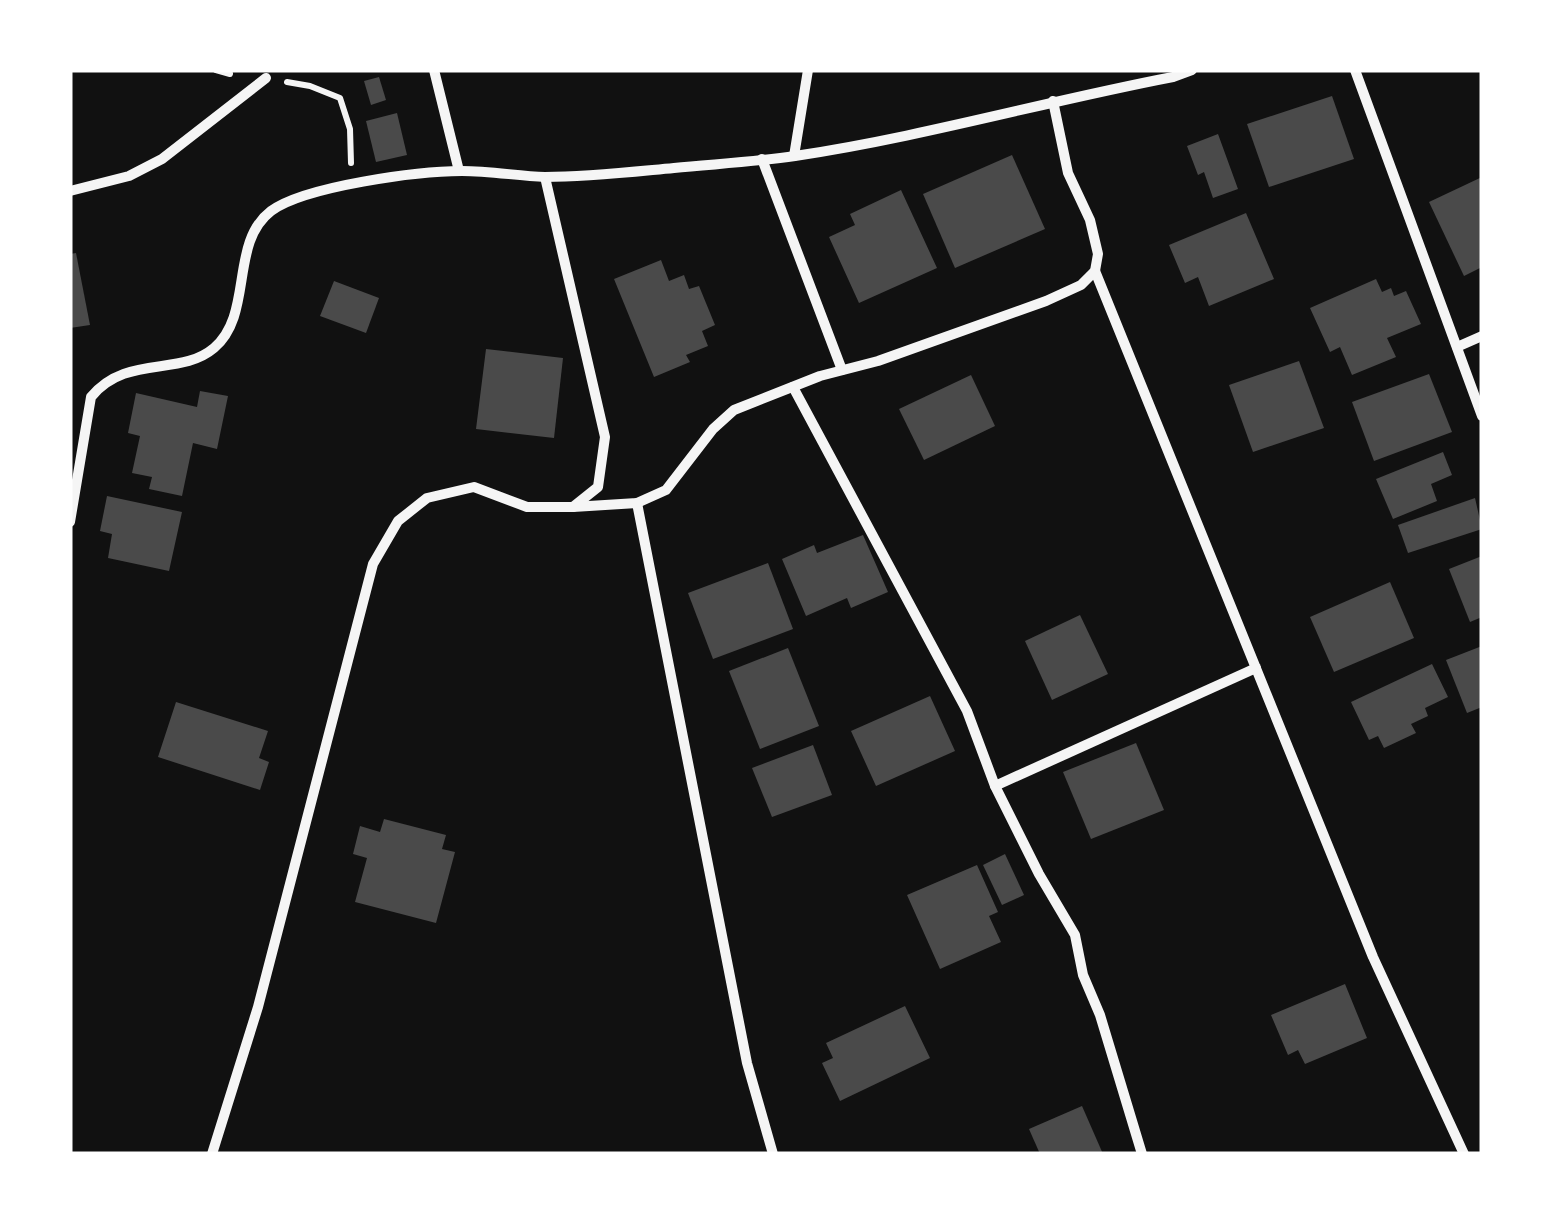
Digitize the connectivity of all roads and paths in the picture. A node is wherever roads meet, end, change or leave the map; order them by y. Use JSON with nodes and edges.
{"nodes":[{"id":1,"x":216,"y":70,"type":"edge"},
{"id":2,"x":434,"y":70,"type":"edge"},
{"id":3,"x":808,"y":70,"type":"edge"},
{"id":4,"x":1192,"y":70,"type":"edge"},
{"id":5,"x":1355,"y":70,"type":"edge"},
{"id":6,"x":266,"y":78,"type":"junction"},
{"id":7,"x":1053,"y":102,"type":"junction"},
{"id":8,"x":794,"y":156,"type":"junction"},
{"id":9,"x":762,"y":159,"type":"junction"},
{"id":10,"x":459,"y":171,"type":"junction"},
{"id":11,"x":546,"y":177,"type":"junction"},
{"id":12,"x":351,"y":184,"type":"junction"},
{"id":13,"x":70,"y":191,"type":"edge"},
{"id":14,"x":1095,"y":271,"type":"junction"},
{"id":15,"x":1482,"y":336,"type":"edge"},
{"id":16,"x":1457,"y":347,"type":"junction"},
{"id":17,"x":842,"y":370,"type":"junction"},
{"id":18,"x":793,"y":387,"type":"junction"},
{"id":19,"x":1482,"y":416,"type":"edge"},
{"id":20,"x":637,"y":503,"type":"junction"},
{"id":21,"x":573,"y":507,"type":"junction"},
{"id":22,"x":70,"y":522,"type":"edge"},
{"id":23,"x":1256,"y":668,"type":"junction"},
{"id":24,"x":995,"y":786,"type":"junction"},
{"id":25,"x":212,"y":1154,"type":"edge"},
{"id":26,"x":774,"y":1154,"type":"edge"},
{"id":27,"x":1142,"y":1154,"type":"edge"},
{"id":28,"x":1464,"y":1154,"type":"edge"}],
"edges":[{"from":1,"to":6,"type":"path"},
{"from":2,"to":10,"type":"street"},
{"from":3,"to":8,"type":"street"},
{"from":4,"to":7,"type":"street"},
{"from":5,"to":16,"type":"street"},
{"from":6,"to":12,"type":"path"},
{"from":6,"to":13,"type":"street"},
{"from":7,"to":8,"type":"street"},
{"from":7,"to":14,"type":"street"},
{"from":8,"to":9,"type":"street"},
{"from":9,"to":11,"type":"street"},
{"from":9,"to":17,"type":"street"},
{"from":10,"to":11,"type":"street"},
{"from":10,"to":12,"type":"street"},
{"from":11,"to":21,"type":"street"},
{"from":12,"to":22,"type":"street"},
{"from":14,"to":17,"type":"street"},
{"from":14,"to":23,"type":"street"},
{"from":15,"to":16,"type":"street"},
{"from":16,"to":19,"type":"street"},
{"from":17,"to":18,"type":"street"},
{"from":18,"to":20,"type":"street"},
{"from":18,"to":24,"type":"street"},
{"from":20,"to":21,"type":"street"},
{"from":20,"to":26,"type":"street"},
{"from":21,"to":25,"type":"street"},
{"from":23,"to":24,"type":"street"},
{"from":23,"to":28,"type":"street"},
{"from":24,"to":27,"type":"street"}]}
